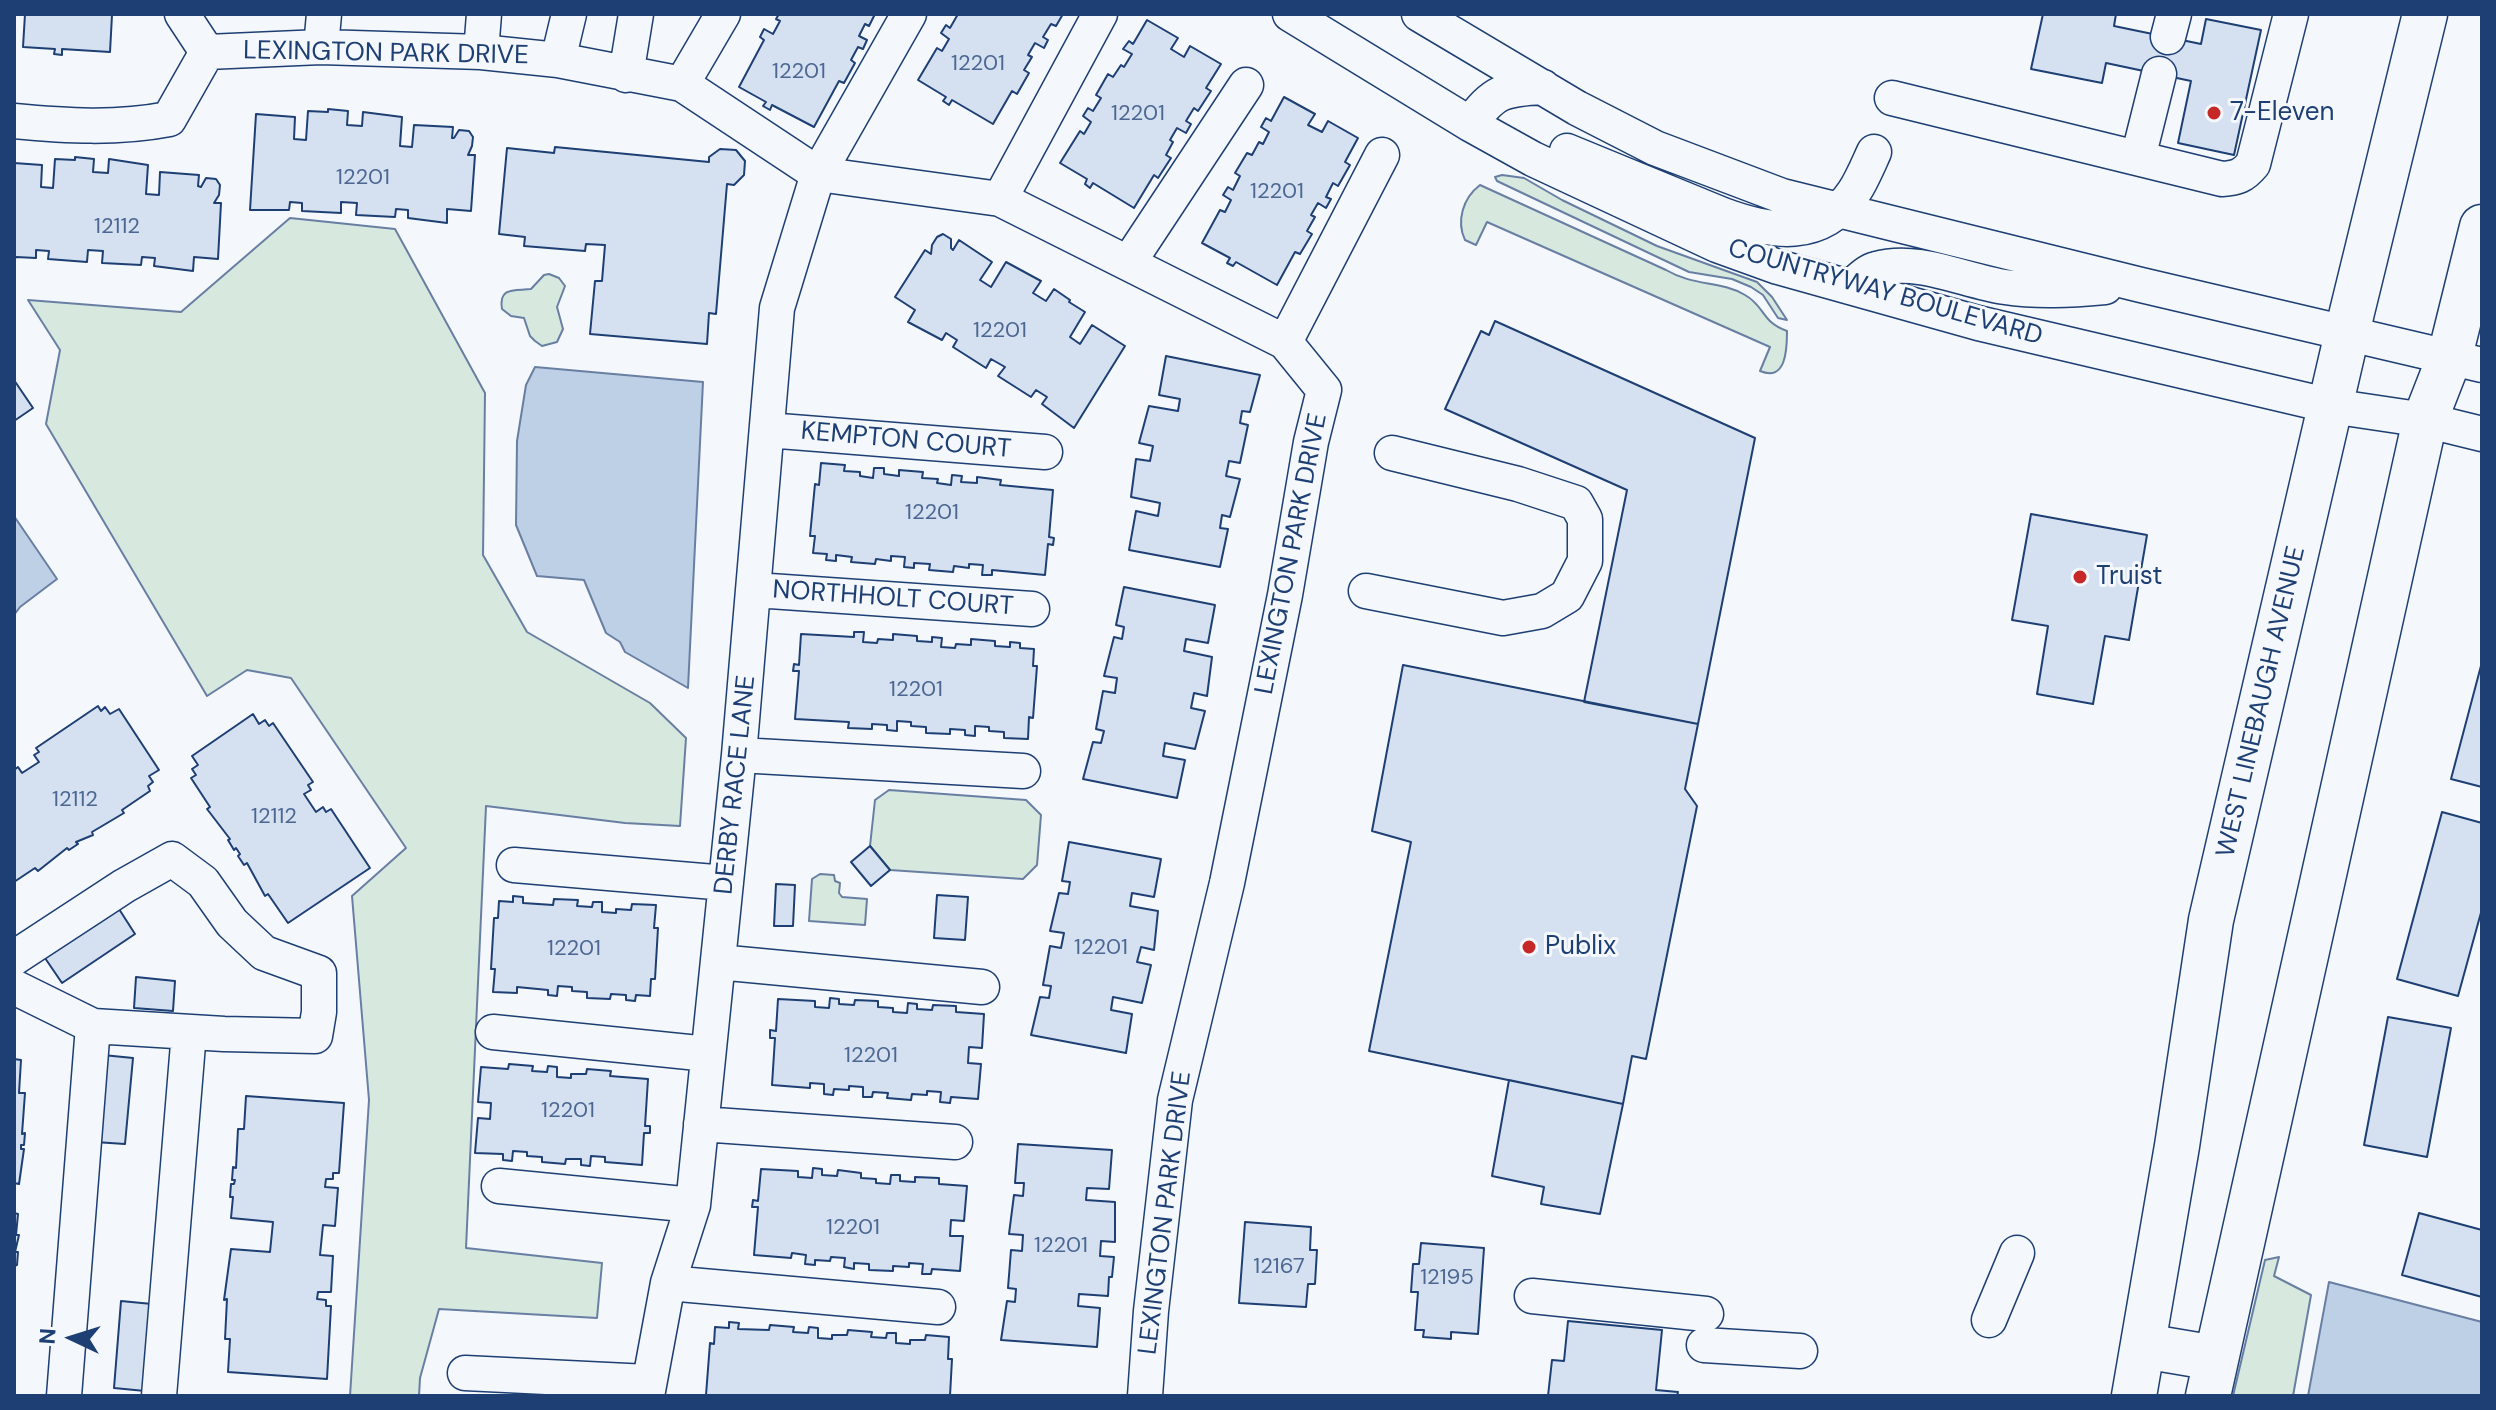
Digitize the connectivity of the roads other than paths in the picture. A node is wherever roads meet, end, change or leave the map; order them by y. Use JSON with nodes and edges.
{"nodes":[{"id":1,"x":182,"y":14,"type":"edge"},
{"id":2,"x":484,"y":14,"type":"edge"},
{"id":3,"x":569,"y":14,"type":"edge"},
{"id":4,"x":636,"y":14,"type":"edge"},
{"id":5,"x":723,"y":14,"type":"edge"},
{"id":6,"x":909,"y":14,"type":"edge"},
{"id":7,"x":1100,"y":14,"type":"edge"},
{"id":8,"x":1290,"y":14,"type":"edge"},
{"id":9,"x":1419,"y":14,"type":"edge"},
{"id":10,"x":2291,"y":14,"type":"edge"},
{"id":11,"x":2425,"y":14,"type":"edge"},
{"id":12,"x":322,"y":31,"type":"edge"},
{"id":13,"x":207,"y":52,"type":"junction"},
{"id":14,"x":481,"y":52,"type":"junction"},
{"id":15,"x":558,"y":60,"type":"junction"},
{"id":16,"x":2159,"y":74,"type":"dead end"},
{"id":17,"x":626,"y":75,"type":"junction"},
{"id":18,"x":682,"y":84,"type":"junction"},
{"id":19,"x":1246,"y":85,"type":"dead end"},
{"id":20,"x":1543,"y":87,"type":"junction"},
{"id":21,"x":1892,"y":98,"type":"dead end"},
{"id":22,"x":14,"y":121,"type":"edge"},
{"id":23,"x":1484,"y":131,"type":"junction"},
{"id":24,"x":1874,"y":152,"type":"dead end"},
{"id":25,"x":1382,"y":155,"type":"dead end"},
{"id":26,"x":2138,"y":158,"type":"junction"},
{"id":27,"x":818,"y":174,"type":"junction"},
{"id":28,"x":1000,"y":199,"type":"junction"},
{"id":29,"x":1838,"y":210,"type":"junction"},
{"id":30,"x":2482,"y":227,"type":"edge"},
{"id":31,"x":1129,"y":262,"type":"junction"},
{"id":32,"x":2141,"y":285,"type":"junction"},
{"id":33,"x":1851,"y":287,"type":"junction"},
{"id":34,"x":2347,"y":334,"type":"junction"},
{"id":35,"x":1285,"y":342,"type":"junction"},
{"id":36,"x":2466,"y":360,"type":"edge"},
{"id":37,"x":2331,"y":406,"type":"junction"},
{"id":38,"x":2425,"y":420,"type":"junction"},
{"id":39,"x":767,"y":430,"type":"junction"},
{"id":40,"x":2482,"y":434,"type":"edge"},
{"id":41,"x":1045,"y":452,"type":"dead end"},
{"id":42,"x":1392,"y":453,"type":"dead end"},
{"id":43,"x":755,"y":590,"type":"junction"},
{"id":44,"x":1366,"y":591,"type":"dead end"},
{"id":45,"x":1032,"y":609,"type":"dead end"},
{"id":46,"x":739,"y":755,"type":"junction"},
{"id":47,"x":1023,"y":771,"type":"dead end"},
{"id":48,"x":514,"y":865,"type":"dead end"},
{"id":49,"x":726,"y":883,"type":"junction"},
{"id":50,"x":14,"y":958,"type":"edge"},
{"id":51,"x":718,"y":962,"type":"junction"},
{"id":52,"x":14,"y":987,"type":"edge"},
{"id":53,"x":982,"y":987,"type":"dead end"},
{"id":54,"x":93,"y":1026,"type":"junction"},
{"id":55,"x":189,"y":1032,"type":"junction"},
{"id":56,"x":493,"y":1032,"type":"dead end"},
{"id":57,"x":708,"y":1054,"type":"junction"},
{"id":58,"x":701,"y":1124,"type":"junction"},
{"id":59,"x":955,"y":1142,"type":"dead end"},
{"id":60,"x":499,"y":1186,"type":"dead end"},
{"id":61,"x":693,"y":1205,"type":"junction"},
{"id":62,"x":2017,"y":1253,"type":"dead end"},
{"id":63,"x":668,"y":1283,"type":"junction"},
{"id":64,"x":1532,"y":1296,"type":"dead end"},
{"id":65,"x":938,"y":1307,"type":"dead end"},
{"id":66,"x":1989,"y":1320,"type":"dead end"},
{"id":67,"x":2144,"y":1346,"type":"junction"},
{"id":68,"x":1800,"y":1351,"type":"dead end"},
{"id":69,"x":465,"y":1373,"type":"dead end"},
{"id":70,"x":2212,"y":1377,"type":"edge"},
{"id":71,"x":648,"y":1389,"type":"edge"},
{"id":72,"x":64,"y":1396,"type":"edge"},
{"id":73,"x":159,"y":1396,"type":"edge"},
{"id":74,"x":1145,"y":1396,"type":"edge"},
{"id":75,"x":2134,"y":1396,"type":"edge"}],
"edges":[{"from":1,"to":13,"type":"street"},
{"from":2,"to":14,"type":"street"},
{"from":3,"to":15,"type":"street","name":"LEXINGTON PARK DRIVE"},
{"from":4,"to":17,"type":"street"},
{"from":5,"to":18,"type":"street"},
{"from":6,"to":27,"type":"street","name":"DERBY RACE LANE"},
{"from":7,"to":28,"type":"street"},
{"from":8,"to":23,"type":"street","name":"COUNTRYWAY BOULEVARD"},
{"from":9,"to":20,"type":"street"},
{"from":10,"to":26,"type":"street"},
{"from":11,"to":34,"type":"main road","name":"WEST LINEBAUGH AVENUE"},
{"from":12,"to":13,"type":"street","name":"LEXINGTON PARK DRIVE"},
{"from":12,"to":14,"type":"street","name":"LEXINGTON PARK DRIVE"},
{"from":13,"to":22,"type":"street","name":"LEXINGTON PARK DRIVE"},
{"from":14,"to":15,"type":"street","name":"LEXINGTON PARK DRIVE"},
{"from":15,"to":17,"type":"street","name":"LEXINGTON PARK DRIVE"},
{"from":16,"to":26,"type":"street"},
{"from":17,"to":18,"type":"street","name":"LEXINGTON PARK DRIVE"},
{"from":18,"to":27,"type":"street","name":"LEXINGTON PARK DRIVE"},
{"from":19,"to":31,"type":"street"},
{"from":20,"to":23,"type":"street"},
{"from":20,"to":29,"type":"street"},
{"from":21,"to":26,"type":"street"},
{"from":23,"to":29,"type":"street"},
{"from":23,"to":33,"type":"street","name":"COUNTRYWAY BOULEVARD"},
{"from":24,"to":29,"type":"street"},
{"from":25,"to":35,"type":"street"},
{"from":27,"to":28,"type":"street","name":"LEXINGTON PARK DRIVE"},
{"from":27,"to":39,"type":"street","name":"DERBY RACE LANE"},
{"from":28,"to":31,"type":"street","name":"LEXINGTON PARK DRIVE"},
{"from":29,"to":32,"type":"street"},
{"from":30,"to":36,"type":"main road"},
{"from":31,"to":35,"type":"street","name":"LEXINGTON PARK DRIVE"},
{"from":32,"to":33,"type":"street"},
{"from":32,"to":34,"type":"street"},
{"from":33,"to":37,"type":"street","name":"COUNTRYWAY BOULEVARD"},
{"from":34,"to":36,"type":"street"},
{"from":34,"to":37,"type":"main road","name":"WEST LINEBAUGH AVENUE"},
{"from":35,"to":74,"type":"street","name":"LEXINGTON PARK DRIVE"},
{"from":36,"to":38,"type":"main road"},
{"from":37,"to":38,"type":"street","name":"COUNTRYWAY BOULEVARD"},
{"from":37,"to":67,"type":"main road","name":"WEST LINEBAUGH AVENUE"},
{"from":38,"to":40,"type":"street","name":"COUNTRYWAY BOULEVARD"},
{"from":38,"to":70,"type":"main road"},
{"from":39,"to":41,"type":"street","name":"KEMPTON COURT"},
{"from":39,"to":43,"type":"street","name":"DERBY RACE LANE"},
{"from":42,"to":44,"type":"street"},
{"from":43,"to":45,"type":"street","name":"NORTHHOLT COURT"},
{"from":43,"to":46,"type":"street","name":"DERBY RACE LANE"},
{"from":46,"to":47,"type":"street"},
{"from":46,"to":49,"type":"street","name":"DERBY RACE LANE"},
{"from":48,"to":49,"type":"street"},
{"from":49,"to":51,"type":"street","name":"DERBY RACE LANE"},
{"from":50,"to":55,"type":"street"},
{"from":51,"to":53,"type":"street"},
{"from":51,"to":57,"type":"street","name":"DERBY RACE LANE"},
{"from":52,"to":54,"type":"street"},
{"from":54,"to":55,"type":"street"},
{"from":54,"to":72,"type":"street"},
{"from":55,"to":73,"type":"street"},
{"from":56,"to":57,"type":"street"},
{"from":57,"to":58,"type":"street","name":"DERBY RACE LANE"},
{"from":58,"to":59,"type":"street"},
{"from":58,"to":61,"type":"street","name":"DERBY RACE LANE"},
{"from":60,"to":61,"type":"street"},
{"from":61,"to":63,"type":"street","name":"DERBY RACE LANE"},
{"from":62,"to":66,"type":"street"},
{"from":63,"to":65,"type":"street"},
{"from":63,"to":71,"type":"street","name":"DERBY RACE LANE"},
{"from":64,"to":68,"type":"street"},
{"from":67,"to":70,"type":"main road"},
{"from":67,"to":75,"type":"main road","name":"WEST LINEBAUGH AVENUE"},
{"from":69,"to":71,"type":"street"}]}
